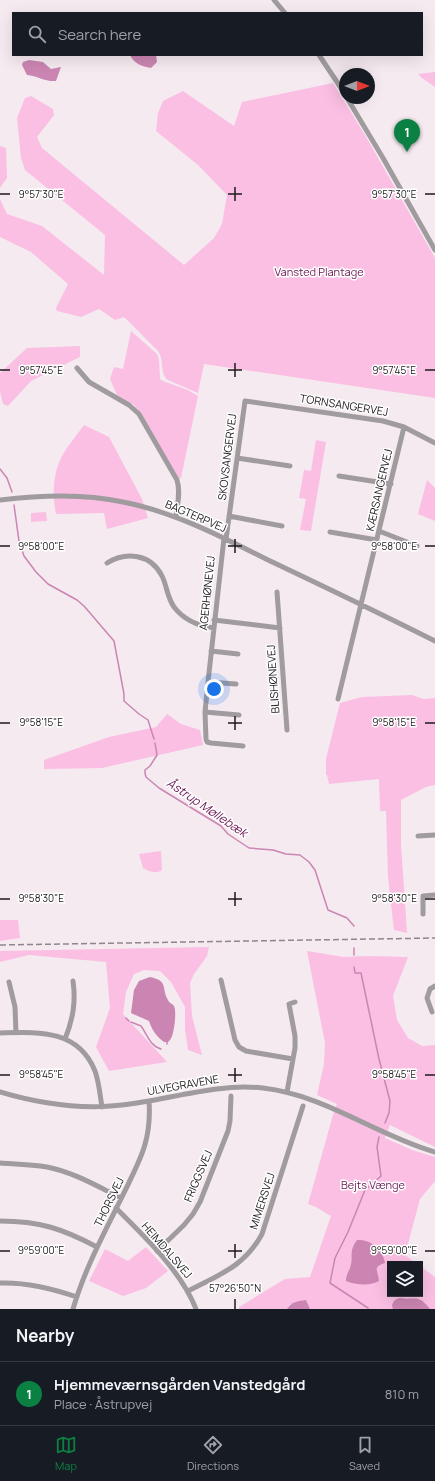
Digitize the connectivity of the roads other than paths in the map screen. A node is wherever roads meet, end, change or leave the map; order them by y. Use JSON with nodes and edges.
{"nodes":[{"id":1,"x":274,"y":0,"type":"edge"},
{"id":2,"x":284,"y":12,"type":"edge"},
{"id":3,"x":320,"y":56,"type":"edge"},
{"id":4,"x":339,"y":85,"type":"edge"},
{"id":5,"x":351,"y":104,"type":"edge"},
{"id":6,"x":435,"y":250,"type":"edge"},
{"id":7,"x":77,"y":368,"type":"dead end"},
{"id":8,"x":245,"y":401,"type":"joint"},
{"id":9,"x":404,"y":427,"type":"junction"},
{"id":10,"x":435,"y":443,"type":"edge"},
{"id":11,"x":237,"y":458,"type":"junction"},
{"id":12,"x":290,"y":466,"type":"dead end"},
{"id":13,"x":339,"y":476,"type":"dead end"},
{"id":14,"x":391,"y":484,"type":"junction"},
{"id":15,"x":0,"y":500,"type":"edge"},
{"id":16,"x":229,"y":516,"type":"junction"},
{"id":17,"x":176,"y":517,"type":"junction"},
{"id":18,"x":282,"y":526,"type":"dead end"},
{"id":19,"x":379,"y":531,"type":"junction"},
{"id":20,"x":330,"y":532,"type":"dead end"},
{"id":21,"x":225,"y":539,"type":"junction"},
{"id":22,"x":377,"y":540,"type":"junction"},
{"id":23,"x":417,"y":546,"type":"dead end"},
{"id":24,"x":107,"y":563,"type":"dead end"},
{"id":25,"x":277,"y":592,"type":"dead end"},
{"id":26,"x":361,"y":604,"type":"junction"},
{"id":27,"x":214,"y":620,"type":"junction"},
{"id":28,"x":214,"y":628,"type":"junction"},
{"id":29,"x":280,"y":628,"type":"junction"},
{"id":30,"x":435,"y":641,"type":"edge"},
{"id":31,"x":211,"y":651,"type":"junction"},
{"id":32,"x":238,"y":654,"type":"dead end"},
{"id":33,"x":208,"y":682,"type":"junction"},
{"id":34,"x":236,"y":684,"type":"dead end"},
{"id":35,"x":338,"y":699,"type":"dead end"},
{"id":36,"x":206,"y":712,"type":"junction"},
{"id":37,"x":239,"y":715,"type":"dead end"},
{"id":38,"x":286,"y":730,"type":"dead end"},
{"id":39,"x":243,"y":746,"type":"dead end"},
{"id":40,"x":435,"y":835,"type":"edge"},
{"id":41,"x":418,"y":836,"type":"dead end"},
{"id":42,"x":435,"y":895,"type":"edge"},
{"id":43,"x":423,"y":914,"type":"dead end"},
{"id":44,"x":221,"y":980,"type":"dead end"},
{"id":45,"x":73,"y":981,"type":"dead end"},
{"id":46,"x":9,"y":982,"type":"dead end"},
{"id":47,"x":435,"y":986,"type":"edge"},
{"id":48,"x":295,"y":1002,"type":"dead end"},
{"id":49,"x":432,"y":1012,"type":"dead end"},
{"id":50,"x":0,"y":1033,"type":"edge"},
{"id":51,"x":16,"y":1033,"type":"junction"},
{"id":52,"x":65,"y":1039,"type":"junction"},
{"id":53,"x":293,"y":1059,"type":"junction"},
{"id":54,"x":0,"y":1092,"type":"edge"},
{"id":55,"x":287,"y":1092,"type":"junction"},
{"id":56,"x":231,"y":1096,"type":"dead end"},
{"id":57,"x":149,"y":1101,"type":"junction"},
{"id":58,"x":303,"y":1106,"type":"dead end"},
{"id":59,"x":102,"y":1107,"type":"junction"},
{"id":60,"x":435,"y":1152,"type":"edge"},
{"id":61,"x":0,"y":1163,"type":"edge"},
{"id":62,"x":121,"y":1198,"type":"junction"},
{"id":63,"x":116,"y":1208,"type":"junction"},
{"id":64,"x":0,"y":1221,"type":"edge"},
{"id":65,"x":98,"y":1247,"type":"junction"},
{"id":66,"x":157,"y":1251,"type":"junction"},
{"id":67,"x":0,"y":1283,"type":"edge"},
{"id":68,"x":188,"y":1291,"type":"junction"},
{"id":69,"x":77,"y":1297,"type":"junction"},
{"id":70,"x":74,"y":1309,"type":"edge"},
{"id":71,"x":196,"y":1309,"type":"edge"}],
"edges":[{"from":1,"to":2,"type":"street"},
{"from":3,"to":4,"type":"street"},
{"from":5,"to":6,"type":"street"},
{"from":7,"to":17,"type":"street"},
{"from":8,"to":9,"type":"street","name":"TORNSANGERVEJ"},
{"from":8,"to":11,"type":"street","name":"SKOVSANGERVEJ"},
{"from":9,"to":10,"type":"street","name":"TORNSANGERVEJ"},
{"from":9,"to":14,"type":"street","name":"KÆRSANGERVEJ"},
{"from":11,"to":12,"type":"street"},
{"from":11,"to":16,"type":"street","name":"SKOVSANGERVEJ"},
{"from":13,"to":14,"type":"street"},
{"from":14,"to":19,"type":"street","name":"KÆRSANGERVEJ"},
{"from":15,"to":17,"type":"street","name":"BAGTERPVEJ"},
{"from":16,"to":18,"type":"street"},
{"from":16,"to":21,"type":"street","name":"SKOVSANGERVEJ"},
{"from":17,"to":21,"type":"street","name":"BAGTERPVEJ"},
{"from":19,"to":22,"type":"street","name":"KÆRSANGERVEJ"},
{"from":19,"to":23,"type":"street"},
{"from":20,"to":22,"type":"street"},
{"from":21,"to":26,"type":"street","name":"BAGTERPVEJ"},
{"from":21,"to":27,"type":"street","name":"AGERHØNEVEJ"},
{"from":22,"to":26,"type":"street","name":"KÆRSANGERVEJ"},
{"from":24,"to":28,"type":"street"},
{"from":25,"to":29,"type":"street","name":"BLISHØNEVEJ"},
{"from":26,"to":30,"type":"street","name":"BAGTERPVEJ"},
{"from":26,"to":35,"type":"street","name":"KÆRSANGERVEJ"},
{"from":27,"to":28,"type":"street","name":"AGERHØNEVEJ"},
{"from":27,"to":29,"type":"street"},
{"from":28,"to":31,"type":"street","name":"AGERHØNEVEJ"},
{"from":29,"to":38,"type":"street","name":"BLISHØNEVEJ"},
{"from":31,"to":32,"type":"street"},
{"from":31,"to":33,"type":"street","name":"AGERHØNEVEJ"},
{"from":33,"to":34,"type":"street"},
{"from":33,"to":36,"type":"street","name":"AGERHØNEVEJ"},
{"from":36,"to":37,"type":"street"},
{"from":36,"to":39,"type":"street","name":"AGERHØNEVEJ"},
{"from":40,"to":41,"type":"street"},
{"from":42,"to":43,"type":"street"},
{"from":44,"to":53,"type":"street"},
{"from":45,"to":52,"type":"street"},
{"from":46,"to":51,"type":"street"},
{"from":47,"to":49,"type":"street"},
{"from":48,"to":53,"type":"street"},
{"from":50,"to":51,"type":"street"},
{"from":51,"to":52,"type":"street"},
{"from":52,"to":59,"type":"street"},
{"from":53,"to":55,"type":"street"},
{"from":54,"to":59,"type":"street","name":"ULVEGRAVENE"},
{"from":55,"to":57,"type":"street","name":"ULVEGRAVENE"},
{"from":55,"to":60,"type":"street","name":"ULVEGRAVENE"},
{"from":56,"to":66,"type":"street","name":"FRIGGSVEJ"},
{"from":57,"to":59,"type":"street","name":"ULVEGRAVENE"},
{"from":57,"to":62,"type":"street","name":"THORSVEJ"},
{"from":58,"to":68,"type":"street","name":"MIMERSVEJ"},
{"from":61,"to":62,"type":"street"},
{"from":62,"to":63,"type":"street","name":"THORSVEJ"},
{"from":63,"to":65,"type":"street","name":"THORSVEJ"},
{"from":63,"to":66,"type":"street","name":"HEIMDALSVEJ"},
{"from":64,"to":65,"type":"street"},
{"from":65,"to":69,"type":"street","name":"THORSVEJ"},
{"from":66,"to":68,"type":"street","name":"HEIMDALSVEJ"},
{"from":67,"to":69,"type":"street"},
{"from":68,"to":71,"type":"street","name":"HEIMDALSVEJ"},
{"from":69,"to":70,"type":"street","name":"THORSVEJ"}]}
